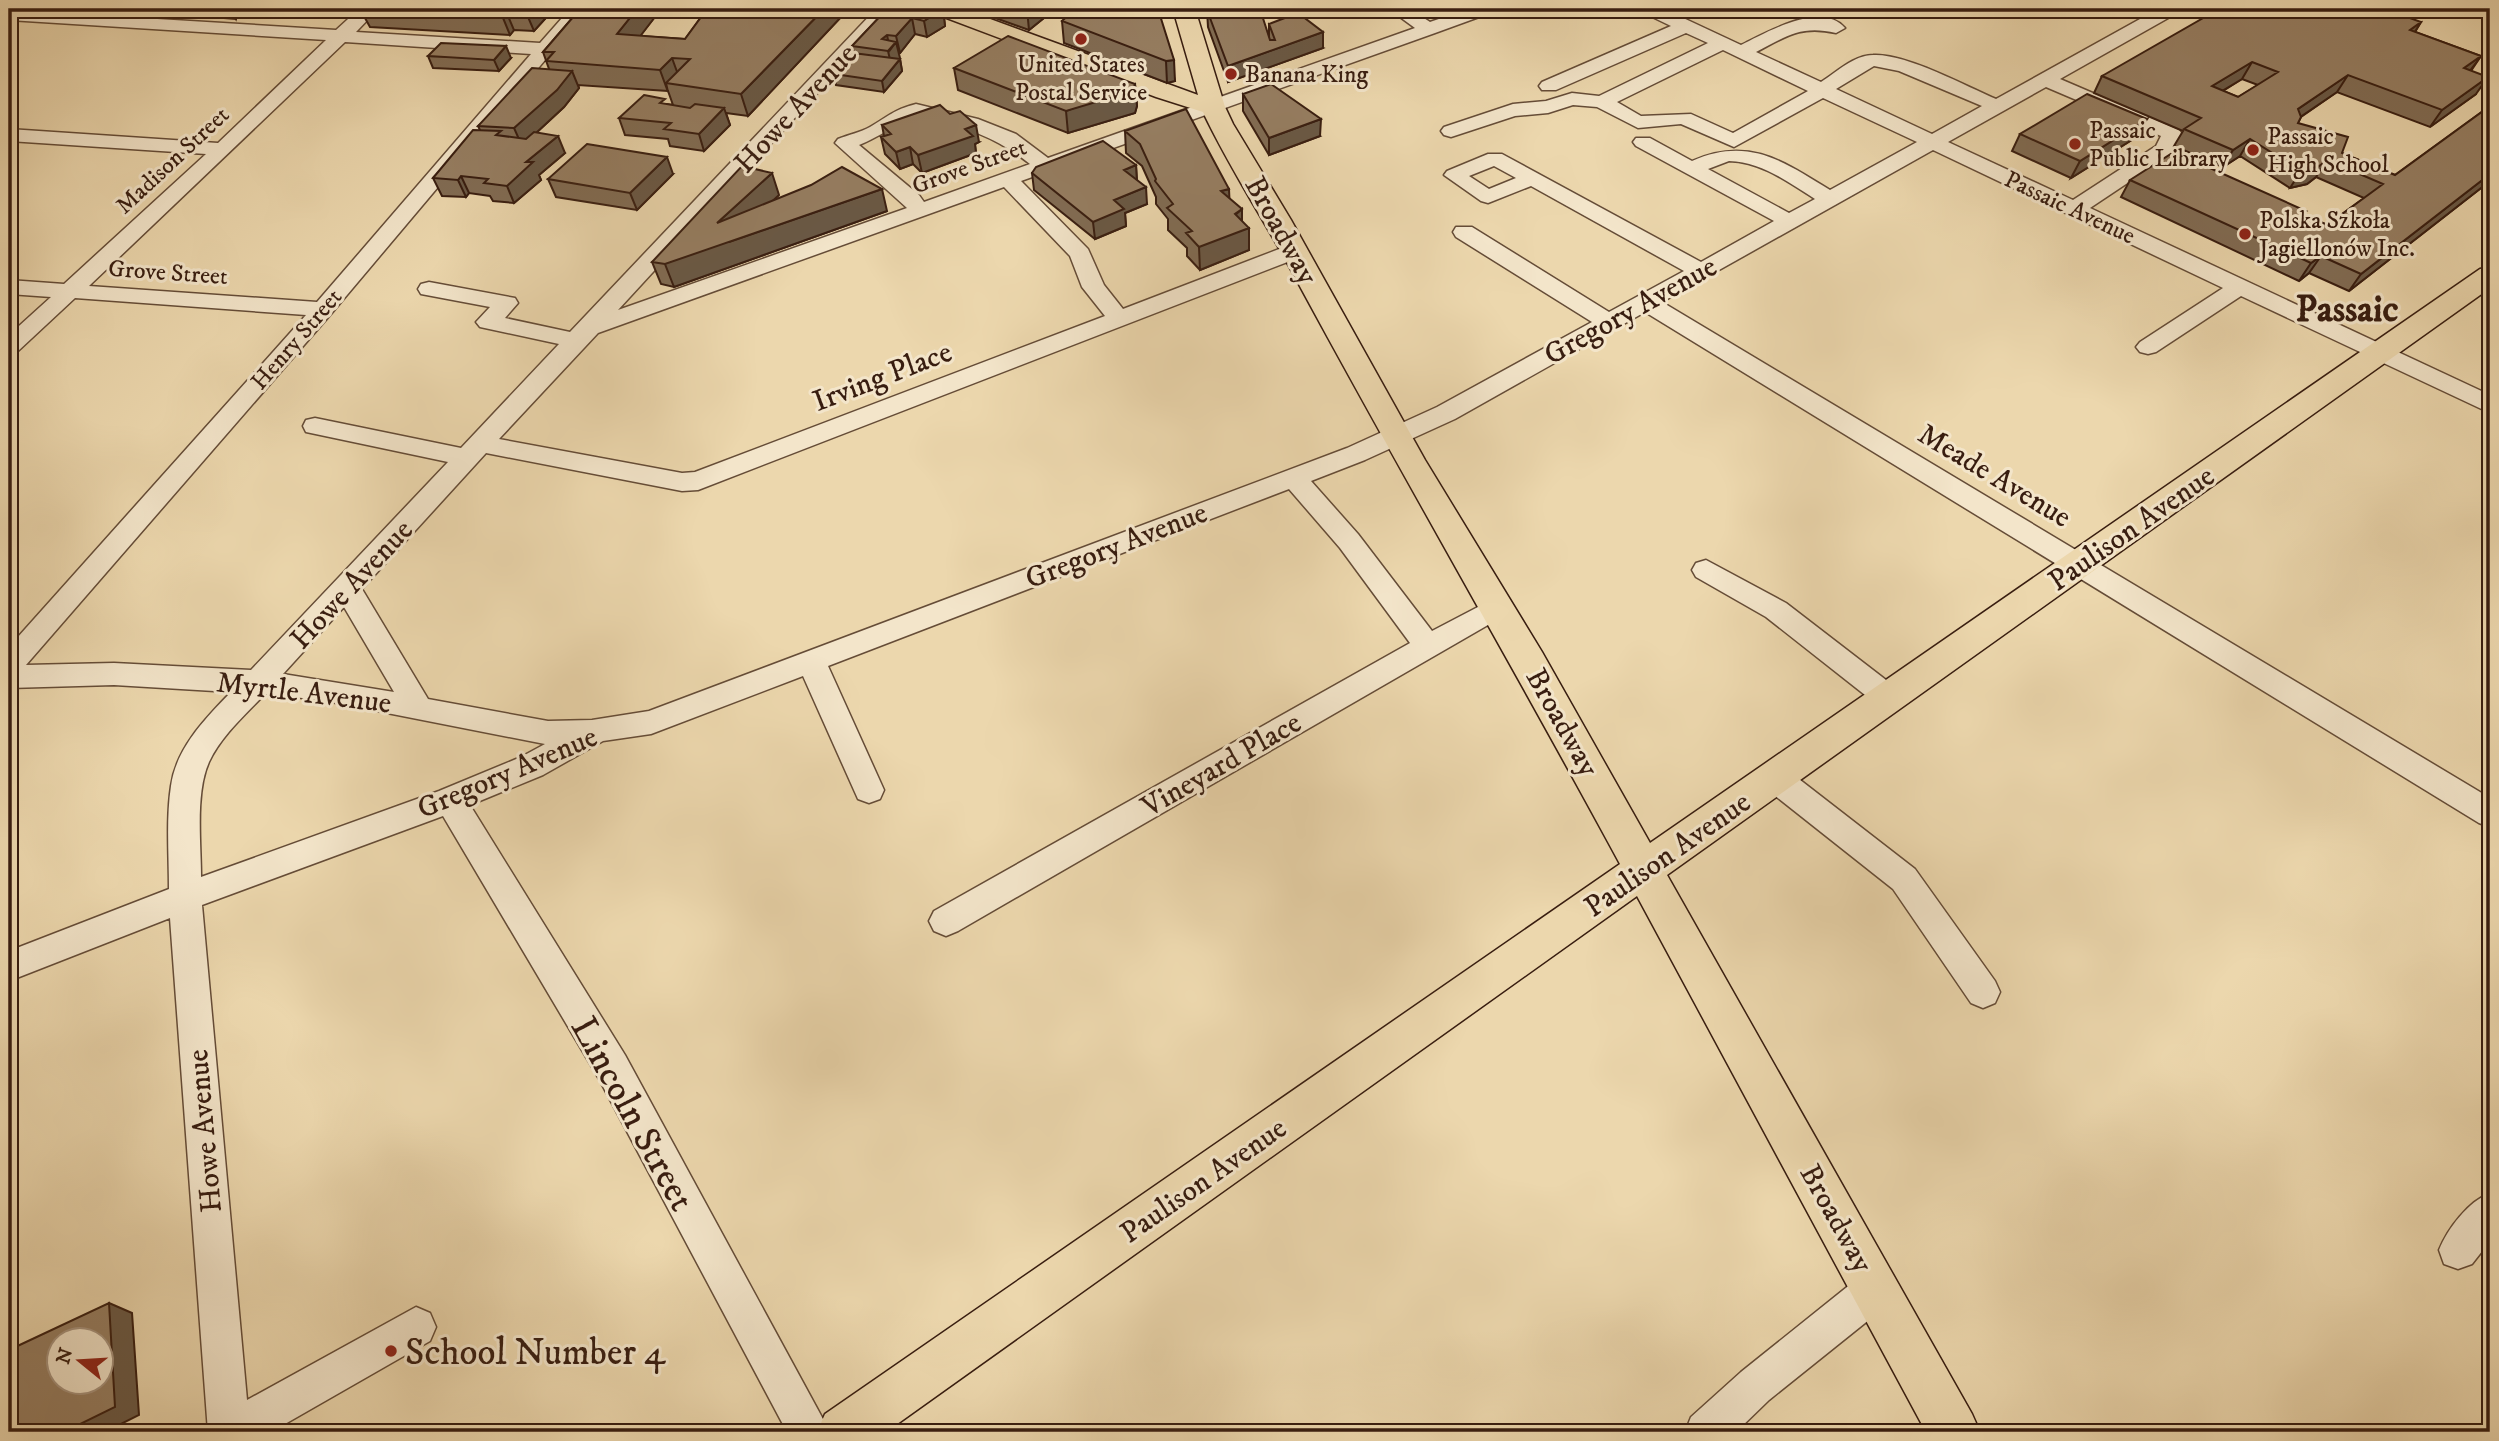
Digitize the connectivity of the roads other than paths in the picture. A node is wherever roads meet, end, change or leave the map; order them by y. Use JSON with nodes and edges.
{"nodes":[{"id":1,"x":369,"y":9,"type":"edge"},
{"id":2,"x":579,"y":9,"type":"edge"},
{"id":3,"x":886,"y":9,"type":"edge"},
{"id":4,"x":944,"y":9,"type":"edge"},
{"id":5,"x":1184,"y":9,"type":"edge"},
{"id":6,"x":1398,"y":9,"type":"edge"},
{"id":7,"x":1484,"y":9,"type":"edge"},
{"id":8,"x":1650,"y":9,"type":"edge"},
{"id":9,"x":2171,"y":9,"type":"edge"},
{"id":10,"x":10,"y":12,"type":"edge"},
{"id":11,"x":1686,"y":26,"type":"junction"},
{"id":12,"x":1429,"y":29,"type":"junction"},
{"id":13,"x":1836,"y":29,"type":"dead end"},
{"id":14,"x":344,"y":35,"type":"junction"},
{"id":15,"x":1724,"y":43,"type":"junction"},
{"id":16,"x":546,"y":49,"type":"junction"},
{"id":17,"x":1742,"y":52,"type":"junction"},
{"id":18,"x":2044,"y":79,"type":"junction"},
{"id":19,"x":1549,"y":86,"type":"dead end"},
{"id":20,"x":1823,"y":90,"type":"junction"},
{"id":21,"x":1602,"y":102,"type":"junction"},
{"id":22,"x":1997,"y":106,"type":"junction"},
{"id":23,"x":1213,"y":107,"type":"junction"},
{"id":24,"x":1451,"y":131,"type":"dead end"},
{"id":25,"x":9,"y":135,"type":"edge"},
{"id":26,"x":1643,"y":142,"type":"dead end"},
{"id":27,"x":1931,"y":142,"type":"junction"},
{"id":28,"x":223,"y":149,"type":"junction"},
{"id":29,"x":1046,"y":166,"type":"junction"},
{"id":30,"x":1692,"y":169,"type":"junction"},
{"id":31,"x":1532,"y":178,"type":"dead end"},
{"id":32,"x":1008,"y":180,"type":"junction"},
{"id":33,"x":1830,"y":198,"type":"junction"},
{"id":34,"x":2074,"y":209,"type":"junction"},
{"id":35,"x":919,"y":211,"type":"junction"},
{"id":36,"x":1789,"y":221,"type":"junction"},
{"id":37,"x":1464,"y":232,"type":"dead end"},
{"id":38,"x":1295,"y":251,"type":"junction"},
{"id":39,"x":1701,"y":271,"type":"junction"},
{"id":40,"x":2490,"y":275,"type":"edge"},
{"id":41,"x":9,"y":287,"type":"edge"},
{"id":42,"x":2240,"y":288,"type":"junction"},
{"id":43,"x":429,"y":289,"type":"dead end"},
{"id":44,"x":70,"y":291,"type":"junction"},
{"id":45,"x":1645,"y":302,"type":"junction"},
{"id":46,"x":323,"y":309,"type":"junction"},
{"id":47,"x":1119,"y":319,"type":"junction"},
{"id":48,"x":1609,"y":322,"type":"junction"},
{"id":49,"x":583,"y":335,"type":"junction"},
{"id":50,"x":9,"y":347,"type":"edge"},
{"id":51,"x":2148,"y":347,"type":"dead end"},
{"id":52,"x":2379,"y":353,"type":"junction"},
{"id":53,"x":2490,"y":405,"type":"edge"},
{"id":54,"x":315,"y":426,"type":"dead end"},
{"id":55,"x":1396,"y":436,"type":"junction"},
{"id":56,"x":474,"y":451,"type":"junction"},
{"id":57,"x":1294,"y":478,"type":"junction"},
{"id":58,"x":2079,"y":565,"type":"junction"},
{"id":59,"x":1706,"y":570,"type":"dead end"},
{"id":60,"x":347,"y":588,"type":"junction"},
{"id":61,"x":1497,"y":607,"type":"junction"},
{"id":62,"x":1428,"y":647,"type":"junction"},
{"id":63,"x":811,"y":661,"type":"junction"},
{"id":64,"x":9,"y":666,"type":"edge"},
{"id":65,"x":9,"y":677,"type":"edge"},
{"id":66,"x":259,"y":682,"type":"junction"},
{"id":67,"x":1889,"y":698,"type":"junction"},
{"id":68,"x":418,"y":707,"type":"junction"},
{"id":69,"x":597,"y":730,"type":"junction"},
{"id":70,"x":1775,"y":778,"type":"junction"},
{"id":71,"x":869,"y":790,"type":"dead end"},
{"id":72,"x":450,"y":800,"type":"junction"},
{"id":73,"x":2490,"y":814,"type":"edge"},
{"id":74,"x":1644,"y":870,"type":"junction"},
{"id":75,"x":185,"y":897,"type":"junction"},
{"id":76,"x":946,"y":921,"type":"dead end"},
{"id":77,"x":9,"y":966,"type":"edge"},
{"id":78,"x":1983,"y":992,"type":"dead end"},
{"id":79,"x":2490,"y":1212,"type":"edge"},
{"id":80,"x":2458,"y":1250,"type":"dead end"},
{"id":81,"x":1876,"y":1289,"type":"junction"},
{"id":82,"x":415,"y":1327,"type":"dead end"},
{"id":83,"x":230,"y":1432,"type":"edge"},
{"id":84,"x":809,"y":1432,"type":"edge"},
{"id":85,"x":843,"y":1432,"type":"edge"},
{"id":86,"x":1706,"y":1432,"type":"edge"},
{"id":87,"x":1954,"y":1432,"type":"edge"}],
"edges":[{"from":1,"to":14,"type":"street","name":"Madison Street"},
{"from":2,"to":16,"type":"street","name":"Henry Street"},
{"from":3,"to":49,"type":"street","name":"Howe Avenue"},
{"from":4,"to":23,"type":"main road"},
{"from":5,"to":23,"type":"main road","name":"Broadway"},
{"from":6,"to":12,"type":"street"},
{"from":7,"to":12,"type":"street","name":"Grove Street"},
{"from":8,"to":11,"type":"street","name":"Passaic Avenue"},
{"from":9,"to":18,"type":"street","name":"Gregory Avenue"},
{"from":10,"to":14,"type":"street"},
{"from":11,"to":15,"type":"street","name":"Passaic Avenue"},
{"from":11,"to":19,"type":"street"},
{"from":12,"to":23,"type":"street","name":"Grove Street"},
{"from":13,"to":17,"type":"street"},
{"from":14,"to":16,"type":"street"},
{"from":14,"to":28,"type":"street","name":"Madison Street"},
{"from":15,"to":17,"type":"street","name":"Passaic Avenue"},
{"from":15,"to":21,"type":"street"},
{"from":16,"to":46,"type":"street","name":"Henry Street"},
{"from":17,"to":20,"type":"street","name":"Passaic Avenue"},
{"from":18,"to":22,"type":"street","name":"Gregory Avenue"},
{"from":18,"to":34,"type":"street"},
{"from":20,"to":21,"type":"street"},
{"from":20,"to":22,"type":"street"},
{"from":20,"to":27,"type":"street","name":"Passaic Avenue"},
{"from":21,"to":24,"type":"street"},
{"from":22,"to":27,"type":"street","name":"Gregory Avenue"},
{"from":23,"to":29,"type":"street","name":"Grove Street"},
{"from":23,"to":38,"type":"main road","name":"Broadway"},
{"from":25,"to":28,"type":"street"},
{"from":26,"to":30,"type":"street"},
{"from":27,"to":33,"type":"street","name":"Gregory Avenue"},
{"from":27,"to":34,"type":"street","name":"Passaic Avenue"},
{"from":28,"to":44,"type":"street","name":"Madison Street"},
{"from":29,"to":32,"type":"street","name":"Grove Street"},
{"from":29,"to":35,"type":"street"},
{"from":30,"to":33,"type":"street"},
{"from":30,"to":36,"type":"street"},
{"from":31,"to":39,"type":"street"},
{"from":32,"to":35,"type":"street","name":"Grove Street"},
{"from":32,"to":47,"type":"street"},
{"from":33,"to":36,"type":"street","name":"Gregory Avenue"},
{"from":34,"to":42,"type":"street","name":"Passaic Avenue"},
{"from":35,"to":49,"type":"street","name":"Grove Street"},
{"from":36,"to":39,"type":"street","name":"Gregory Avenue"},
{"from":37,"to":48,"type":"street"},
{"from":38,"to":47,"type":"street","name":"Irving Place"},
{"from":38,"to":55,"type":"main road","name":"Broadway"},
{"from":39,"to":45,"type":"street","name":"Gregory Avenue"},
{"from":40,"to":52,"type":"main road","name":"Paulison Avenue"},
{"from":41,"to":44,"type":"street","name":"Grove Street"},
{"from":42,"to":51,"type":"street"},
{"from":42,"to":52,"type":"street","name":"Passaic Avenue"},
{"from":43,"to":49,"type":"street"},
{"from":44,"to":46,"type":"street","name":"Grove Street"},
{"from":44,"to":50,"type":"street","name":"Madison Street"},
{"from":45,"to":48,"type":"street","name":"Gregory Avenue"},
{"from":45,"to":58,"type":"street","name":"Meade Avenue"},
{"from":46,"to":64,"type":"street","name":"Henry Street"},
{"from":47,"to":56,"type":"street","name":"Irving Place"},
{"from":48,"to":55,"type":"street","name":"Gregory Avenue"},
{"from":49,"to":56,"type":"street","name":"Howe Avenue"},
{"from":52,"to":53,"type":"street","name":"Passaic Avenue"},
{"from":52,"to":58,"type":"main road","name":"Paulison Avenue"},
{"from":54,"to":56,"type":"street","name":"Irving Place"},
{"from":55,"to":57,"type":"street","name":"Gregory Avenue"},
{"from":55,"to":61,"type":"main road","name":"Broadway"},
{"from":56,"to":60,"type":"street","name":"Howe Avenue"},
{"from":57,"to":62,"type":"street"},
{"from":57,"to":63,"type":"street","name":"Gregory Avenue"},
{"from":58,"to":67,"type":"main road","name":"Paulison Avenue"},
{"from":58,"to":73,"type":"street","name":"Meade Avenue"},
{"from":59,"to":67,"type":"street"},
{"from":60,"to":66,"type":"street","name":"Howe Avenue"},
{"from":60,"to":68,"type":"street"},
{"from":61,"to":62,"type":"street","name":"Vineyard Place"},
{"from":61,"to":74,"type":"main road","name":"Broadway"},
{"from":62,"to":76,"type":"street","name":"Vineyard Place"},
{"from":63,"to":69,"type":"street","name":"Gregory Avenue"},
{"from":63,"to":71,"type":"street"},
{"from":65,"to":66,"type":"street","name":"Myrtle Avenue"},
{"from":66,"to":68,"type":"street","name":"Myrtle Avenue"},
{"from":66,"to":75,"type":"street","name":"Howe Avenue"},
{"from":67,"to":70,"type":"main road","name":"Paulison Avenue"},
{"from":68,"to":69,"type":"street","name":"Myrtle Avenue"},
{"from":69,"to":72,"type":"street","name":"Gregory Avenue"},
{"from":70,"to":74,"type":"main road","name":"Paulison Avenue"},
{"from":70,"to":78,"type":"street"},
{"from":72,"to":75,"type":"street","name":"Gregory Avenue"},
{"from":72,"to":84,"type":"street","name":"Lincoln Street"},
{"from":74,"to":81,"type":"main road","name":"Broadway"},
{"from":74,"to":85,"type":"main road","name":"Paulison Avenue"},
{"from":75,"to":77,"type":"street","name":"Gregory Avenue"},
{"from":75,"to":83,"type":"street","name":"Howe Avenue"},
{"from":79,"to":80,"type":"street"},
{"from":81,"to":86,"type":"street"},
{"from":81,"to":87,"type":"main road","name":"Broadway"},
{"from":82,"to":83,"type":"street"}]}
